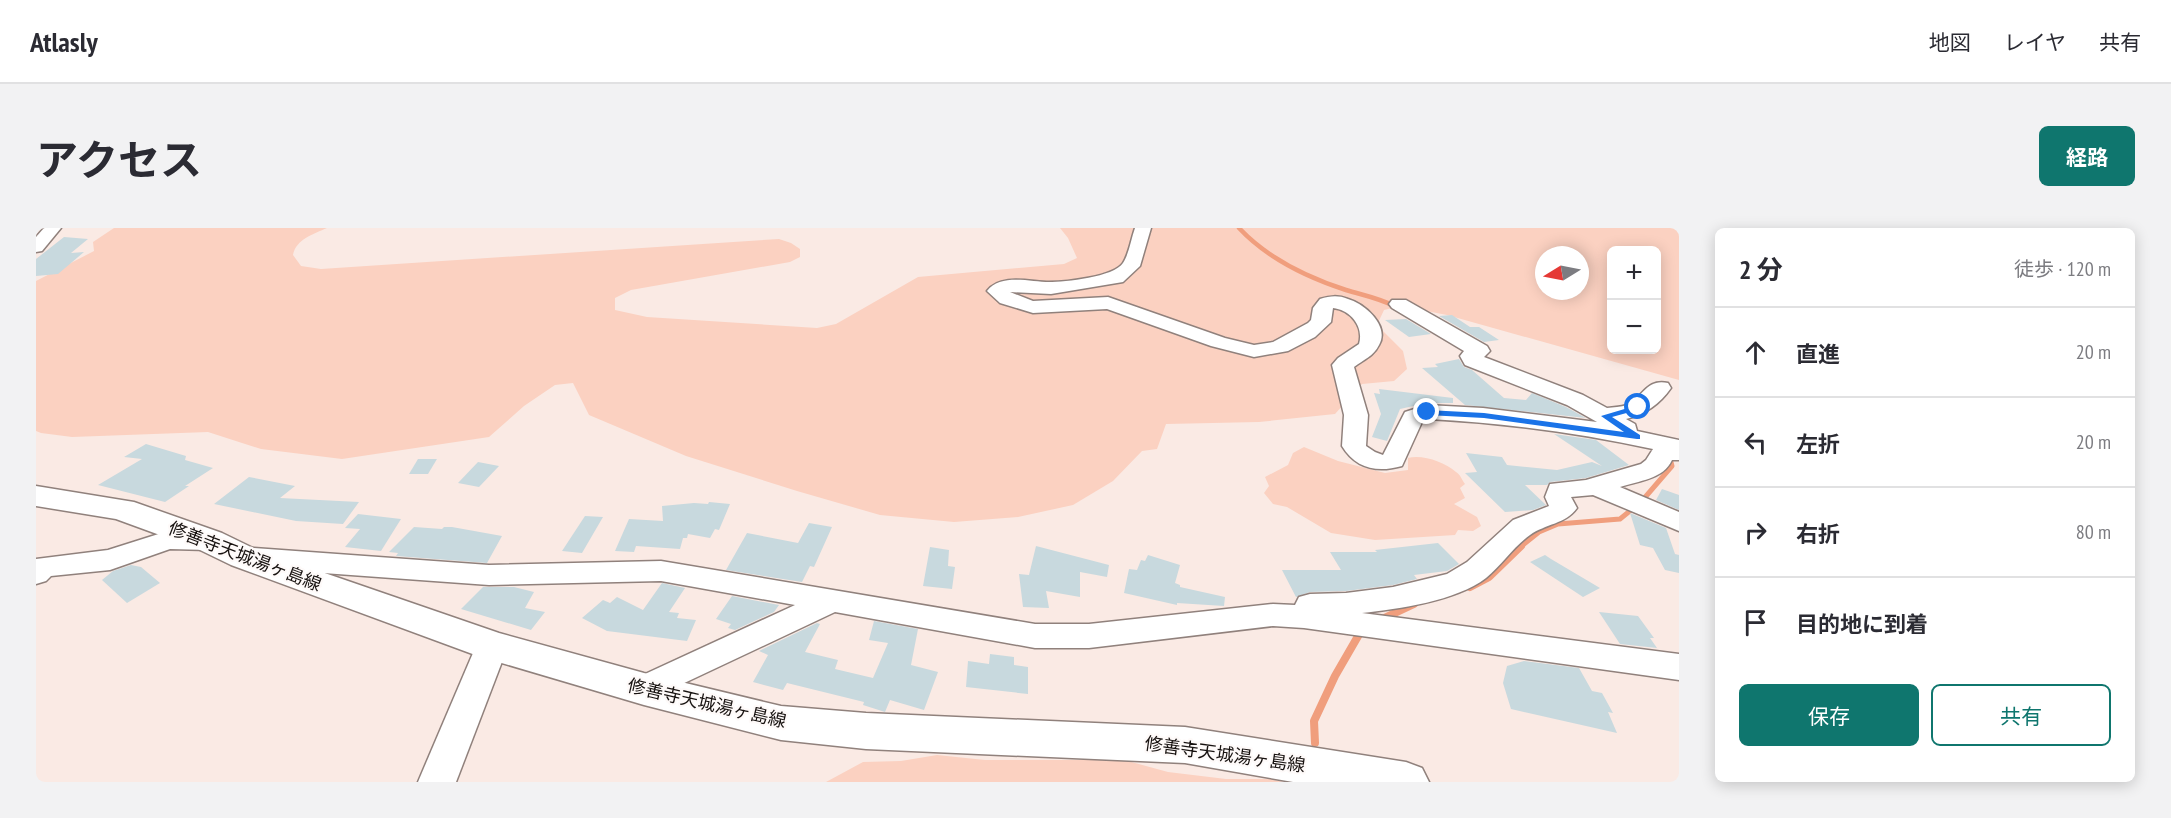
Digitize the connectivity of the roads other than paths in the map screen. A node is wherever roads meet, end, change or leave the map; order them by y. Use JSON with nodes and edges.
{"nodes":[{"id":1,"x":53,"y":228,"type":"edge"},
{"id":2,"x":1143,"y":228,"type":"edge"},
{"id":3,"x":36,"y":247,"type":"edge"},
{"id":4,"x":1398,"y":304,"type":"dead end"},
{"id":5,"x":1660,"y":388,"type":"dead end"},
{"id":6,"x":1609,"y":415,"type":"junction"},
{"id":7,"x":1661,"y":445,"type":"edge"},
{"id":8,"x":1595,"y":486,"type":"junction"},
{"id":9,"x":36,"y":496,"type":"edge"},
{"id":10,"x":1679,"y":522,"type":"edge"},
{"id":11,"x":226,"y":549,"type":"junction"},
{"id":12,"x":36,"y":574,"type":"edge"},
{"id":13,"x":831,"y":601,"type":"junction"},
{"id":14,"x":1263,"y":616,"type":"junction"},
{"id":15,"x":492,"y":646,"type":"junction"},
{"id":16,"x":1679,"y":667,"type":"edge"},
{"id":17,"x":644,"y":689,"type":"junction"},
{"id":18,"x":437,"y":782,"type":"edge"},
{"id":19,"x":1406,"y":782,"type":"edge"}],
"edges":[{"from":1,"to":3,"type":"street"},
{"from":2,"to":7,"type":"street"},
{"from":4,"to":6,"type":"street"},
{"from":5,"to":6,"type":"street"},
{"from":6,"to":7,"type":"street"},
{"from":7,"to":8,"type":"street"},
{"from":8,"to":10,"type":"street"},
{"from":8,"to":14,"type":"street"},
{"from":9,"to":11,"type":"main road","name":"修善寺天城湯ヶ島線"},
{"from":11,"to":12,"type":"street"},
{"from":11,"to":13,"type":"street"},
{"from":11,"to":15,"type":"main road","name":"修善寺天城湯ヶ島線"},
{"from":13,"to":14,"type":"street"},
{"from":13,"to":17,"type":"street"},
{"from":14,"to":16,"type":"street"},
{"from":15,"to":17,"type":"main road","name":"修善寺天城湯ヶ島線"},
{"from":15,"to":18,"type":"street"},
{"from":17,"to":19,"type":"main road","name":"修善寺天城湯ヶ島線"}]}
